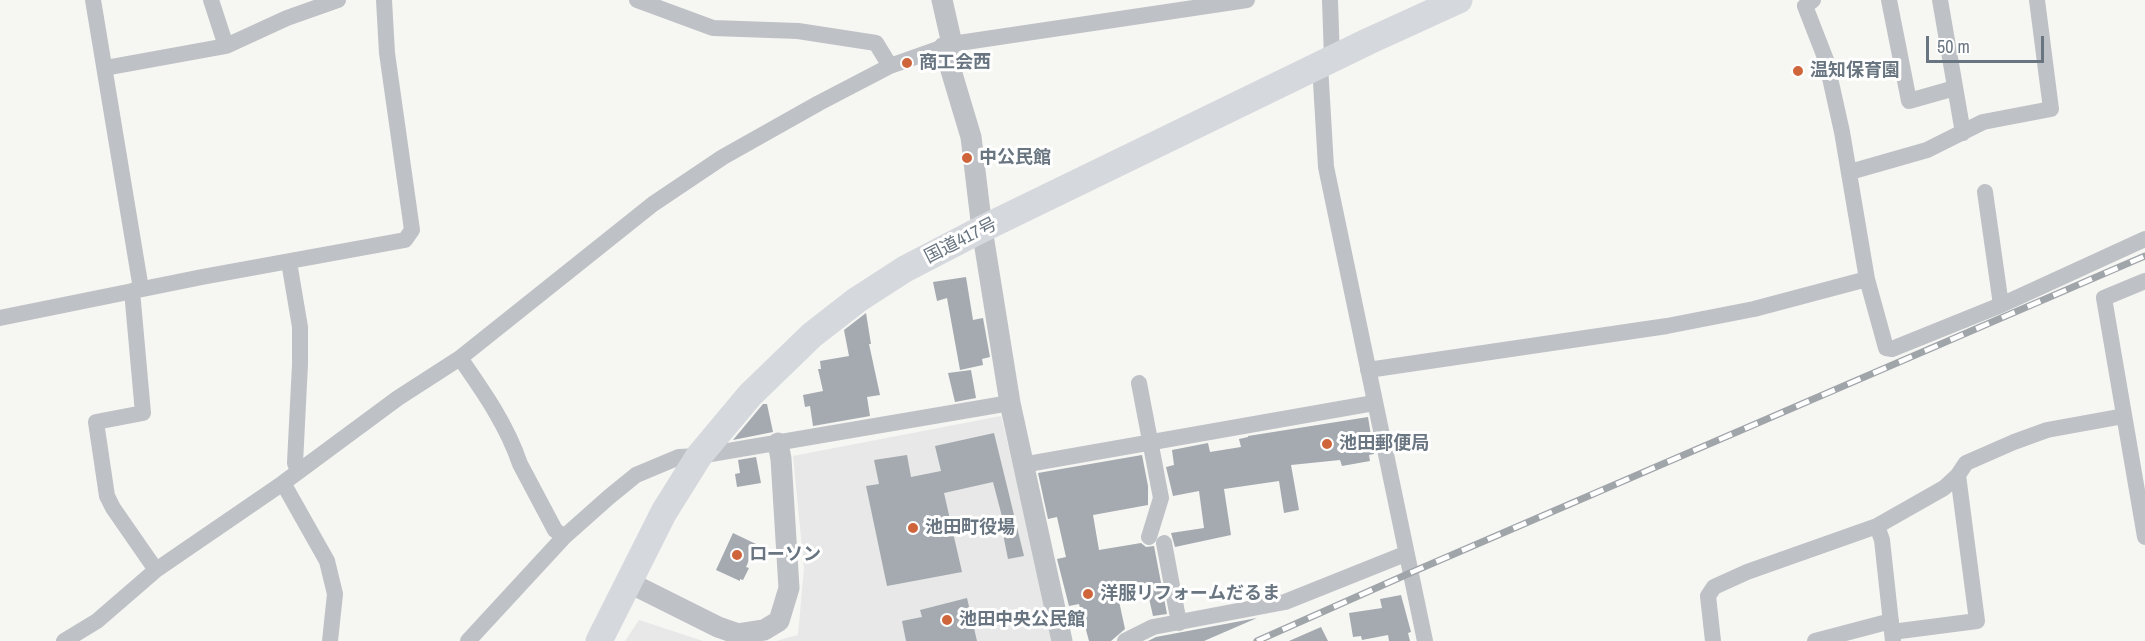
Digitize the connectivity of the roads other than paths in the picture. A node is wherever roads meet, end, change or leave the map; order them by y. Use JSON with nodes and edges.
{"nodes":[{"id":1,"x":93,"y":0,"type":"edge"},
{"id":2,"x":211,"y":0,"type":"edge"},
{"id":3,"x":338,"y":0,"type":"edge"},
{"id":4,"x":384,"y":0,"type":"edge"},
{"id":5,"x":637,"y":0,"type":"edge"},
{"id":6,"x":942,"y":0,"type":"edge"},
{"id":7,"x":1246,"y":0,"type":"edge"},
{"id":8,"x":1330,"y":0,"type":"edge"},
{"id":9,"x":1455,"y":0,"type":"edge"},
{"id":10,"x":1813,"y":0,"type":"edge"},
{"id":11,"x":1889,"y":0,"type":"edge"},
{"id":12,"x":1940,"y":0,"type":"edge"},
{"id":13,"x":2037,"y":0,"type":"edge"},
{"id":14,"x":226,"y":46,"type":"junction"},
{"id":15,"x":948,"y":46,"type":"junction"},
{"id":16,"x":1326,"y":62,"type":"junction"},
{"id":17,"x":890,"y":66,"type":"junction"},
{"id":18,"x":105,"y":68,"type":"junction"},
{"id":19,"x":1955,"y":88,"type":"junction"},
{"id":20,"x":1963,"y":133,"type":"junction"},
{"id":21,"x":1850,"y":172,"type":"junction"},
{"id":22,"x":1985,"y":192,"type":"dead end"},
{"id":23,"x":982,"y":229,"type":"junction"},
{"id":24,"x":2145,"y":239,"type":"edge"},
{"id":25,"x":289,"y":262,"type":"junction"},
{"id":26,"x":1867,"y":279,"type":"junction"},
{"id":27,"x":2145,"y":280,"type":"edge"},
{"id":28,"x":136,"y":290,"type":"junction"},
{"id":29,"x":2001,"y":306,"type":"junction"},
{"id":30,"x":0,"y":318,"type":"edge"},
{"id":31,"x":460,"y":358,"type":"junction"},
{"id":32,"x":1368,"y":370,"type":"junction"},
{"id":33,"x":1139,"y":383,"type":"dead end"},
{"id":34,"x":1374,"y":403,"type":"junction"},
{"id":35,"x":1010,"y":404,"type":"junction"},
{"id":36,"x":2124,"y":416,"type":"junction"},
{"id":37,"x":1151,"y":442,"type":"junction"},
{"id":38,"x":778,"y":443,"type":"junction"},
{"id":39,"x":699,"y":456,"type":"junction"},
{"id":40,"x":1022,"y":465,"type":"junction"},
{"id":41,"x":298,"y":472,"type":"junction"},
{"id":42,"x":1958,"y":475,"type":"junction"},
{"id":43,"x":283,"y":483,"type":"junction"},
{"id":44,"x":1877,"y":526,"type":"junction"},
{"id":45,"x":564,"y":537,"type":"junction"},
{"id":46,"x":2145,"y":537,"type":"edge"},
{"id":47,"x":1406,"y":554,"type":"junction"},
{"id":48,"x":156,"y":570,"type":"junction"},
{"id":49,"x":630,"y":583,"type":"junction"},
{"id":50,"x":1179,"y":622,"type":"junction"},
{"id":51,"x":1892,"y":631,"type":"edge"},
{"id":52,"x":717,"y":634,"type":"edge"},
{"id":53,"x":64,"y":641,"type":"edge"},
{"id":54,"x":330,"y":641,"type":"edge"},
{"id":55,"x":468,"y":641,"type":"edge"},
{"id":56,"x":599,"y":641,"type":"edge"},
{"id":57,"x":1062,"y":641,"type":"edge"},
{"id":58,"x":1125,"y":641,"type":"edge"},
{"id":59,"x":1425,"y":641,"type":"edge"},
{"id":60,"x":1713,"y":641,"type":"edge"},
{"id":61,"x":1815,"y":641,"type":"edge"}],
"edges":[{"from":1,"to":18,"type":"street"},
{"from":2,"to":14,"type":"street"},
{"from":3,"to":14,"type":"street"},
{"from":4,"to":25,"type":"street"},
{"from":5,"to":17,"type":"street"},
{"from":6,"to":15,"type":"street"},
{"from":7,"to":15,"type":"street"},
{"from":8,"to":16,"type":"street"},
{"from":9,"to":16,"type":"highway","name":"国道417号"},
{"from":10,"to":21,"type":"street"},
{"from":11,"to":19,"type":"street"},
{"from":12,"to":19,"type":"street"},
{"from":13,"to":20,"type":"street"},
{"from":14,"to":18,"type":"street"},
{"from":15,"to":17,"type":"street"},
{"from":15,"to":23,"type":"street"},
{"from":16,"to":23,"type":"highway","name":"国道417号"},
{"from":16,"to":32,"type":"street"},
{"from":17,"to":31,"type":"street"},
{"from":18,"to":28,"type":"street"},
{"from":19,"to":20,"type":"street"},
{"from":20,"to":21,"type":"street"},
{"from":21,"to":26,"type":"street"},
{"from":22,"to":29,"type":"street"},
{"from":23,"to":35,"type":"street"},
{"from":23,"to":39,"type":"highway","name":"国道417号"},
{"from":24,"to":29,"type":"street"},
{"from":25,"to":28,"type":"street"},
{"from":25,"to":41,"type":"street"},
{"from":26,"to":29,"type":"street"},
{"from":26,"to":32,"type":"street"},
{"from":27,"to":36,"type":"street"},
{"from":28,"to":30,"type":"street"},
{"from":28,"to":48,"type":"street"},
{"from":31,"to":41,"type":"street"},
{"from":31,"to":45,"type":"street"},
{"from":32,"to":34,"type":"street"},
{"from":33,"to":37,"type":"street"},
{"from":34,"to":37,"type":"street"},
{"from":34,"to":47,"type":"street"},
{"from":35,"to":38,"type":"street"},
{"from":35,"to":40,"type":"street"},
{"from":36,"to":42,"type":"street"},
{"from":36,"to":46,"type":"street"},
{"from":37,"to":40,"type":"street"},
{"from":37,"to":50,"type":"street"},
{"from":38,"to":39,"type":"street"},
{"from":38,"to":52,"type":"street"},
{"from":39,"to":45,"type":"street"},
{"from":39,"to":49,"type":"highway","name":"国道417号"},
{"from":40,"to":57,"type":"street"},
{"from":41,"to":43,"type":"street"},
{"from":42,"to":44,"type":"street"},
{"from":42,"to":51,"type":"street"},
{"from":43,"to":48,"type":"street"},
{"from":43,"to":54,"type":"street"},
{"from":44,"to":51,"type":"street"},
{"from":44,"to":60,"type":"street"},
{"from":45,"to":55,"type":"street"},
{"from":47,"to":50,"type":"street"},
{"from":47,"to":59,"type":"street"},
{"from":48,"to":53,"type":"street"},
{"from":49,"to":52,"type":"street"},
{"from":49,"to":56,"type":"highway","name":"国道417号"},
{"from":50,"to":58,"type":"street"},
{"from":51,"to":61,"type":"street"}]}
